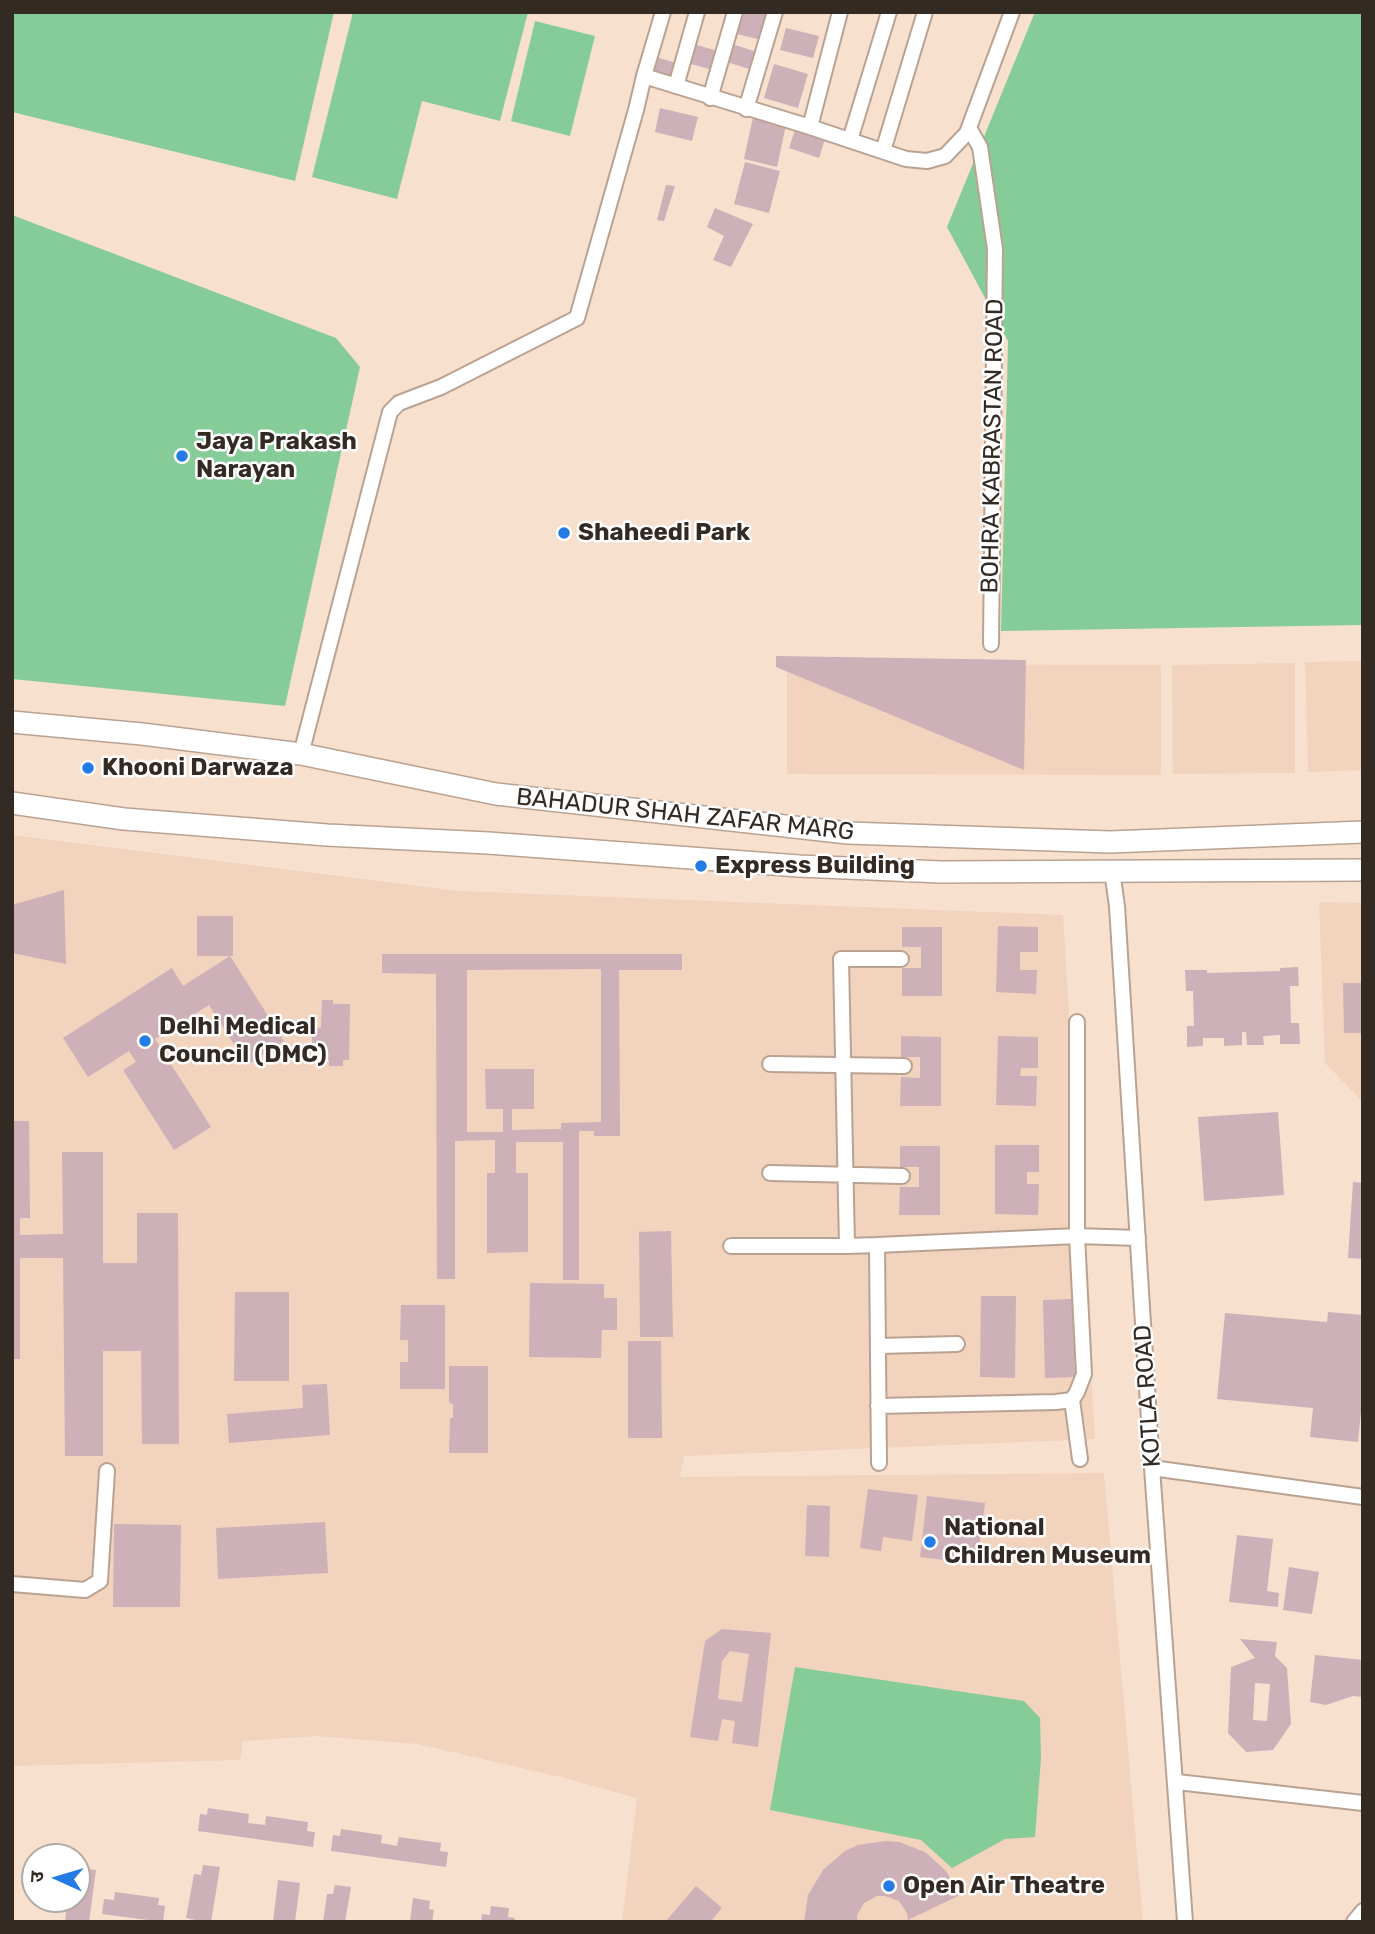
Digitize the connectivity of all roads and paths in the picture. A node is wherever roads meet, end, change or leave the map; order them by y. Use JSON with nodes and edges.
{"nodes":[{"id":1,"x":663,"y":12,"type":"edge"},
{"id":2,"x":697,"y":12,"type":"edge"},
{"id":3,"x":735,"y":12,"type":"edge"},
{"id":4,"x":775,"y":12,"type":"edge"},
{"id":5,"x":840,"y":12,"type":"edge"},
{"id":6,"x":889,"y":12,"type":"edge"},
{"id":7,"x":925,"y":12,"type":"edge"},
{"id":8,"x":1012,"y":12,"type":"edge"},
{"id":9,"x":643,"y":76,"type":"junction"},
{"id":10,"x":676,"y":86,"type":"junction"},
{"id":11,"x":710,"y":98,"type":"junction"},
{"id":12,"x":746,"y":109,"type":"junction"},
{"id":13,"x":810,"y":127,"type":"junction"},
{"id":14,"x":969,"y":128,"type":"junction"},
{"id":15,"x":850,"y":140,"type":"junction"},
{"id":16,"x":883,"y":151,"type":"junction"},
{"id":17,"x":991,"y":644,"type":"dead end"},
{"id":18,"x":12,"y":722,"type":"edge"},
{"id":19,"x":301,"y":754,"type":"junction"},
{"id":20,"x":12,"y":803,"type":"edge"},
{"id":21,"x":1363,"y":832,"type":"edge"},
{"id":22,"x":1363,"y":870,"type":"edge"},
{"id":23,"x":1112,"y":871,"type":"junction"},
{"id":24,"x":901,"y":959,"type":"dead end"},
{"id":25,"x":1077,"y":1022,"type":"dead end"},
{"id":26,"x":770,"y":1064,"type":"dead end"},
{"id":27,"x":842,"y":1065,"type":"junction"},
{"id":28,"x":904,"y":1066,"type":"dead end"},
{"id":29,"x":769,"y":1173,"type":"dead end"},
{"id":30,"x":846,"y":1175,"type":"junction"},
{"id":31,"x":902,"y":1177,"type":"dead end"},
{"id":32,"x":1077,"y":1236,"type":"junction"},
{"id":33,"x":1138,"y":1238,"type":"junction"},
{"id":34,"x":877,"y":1245,"type":"junction"},
{"id":35,"x":731,"y":1246,"type":"dead end"},
{"id":36,"x":847,"y":1246,"type":"junction"},
{"id":37,"x":957,"y":1344,"type":"dead end"},
{"id":38,"x":878,"y":1346,"type":"junction"},
{"id":39,"x":1072,"y":1401,"type":"junction"},
{"id":40,"x":878,"y":1406,"type":"junction"},
{"id":41,"x":1080,"y":1459,"type":"dead end"},
{"id":42,"x":878,"y":1463,"type":"dead end"},
{"id":43,"x":1152,"y":1468,"type":"junction"},
{"id":44,"x":107,"y":1471,"type":"dead end"},
{"id":45,"x":1363,"y":1497,"type":"edge"},
{"id":46,"x":12,"y":1584,"type":"edge"},
{"id":47,"x":1177,"y":1782,"type":"junction"},
{"id":48,"x":1363,"y":1803,"type":"edge"},
{"id":49,"x":1363,"y":1911,"type":"edge"},
{"id":50,"x":1185,"y":1922,"type":"edge"},
{"id":51,"x":1354,"y":1922,"type":"edge"}],
"edges":[{"from":1,"to":9,"type":"street"},
{"from":2,"to":10,"type":"street"},
{"from":3,"to":11,"type":"street"},
{"from":4,"to":12,"type":"street"},
{"from":5,"to":13,"type":"street"},
{"from":6,"to":15,"type":"street"},
{"from":7,"to":16,"type":"street"},
{"from":8,"to":14,"type":"street"},
{"from":9,"to":10,"type":"street"},
{"from":9,"to":19,"type":"street"},
{"from":10,"to":11,"type":"street"},
{"from":11,"to":12,"type":"street"},
{"from":12,"to":13,"type":"street"},
{"from":13,"to":15,"type":"street"},
{"from":14,"to":16,"type":"street"},
{"from":14,"to":17,"type":"street","name":"BOHRA KABRASTAN ROAD"},
{"from":15,"to":16,"type":"street"},
{"from":18,"to":19,"type":"main road","name":"BAHADUR SHAH ZAFAR MARG"},
{"from":19,"to":21,"type":"main road","name":"BAHADUR SHAH ZAFAR MARG"},
{"from":20,"to":23,"type":"main road","name":"BAHADUR SHAH ZAFAR MARG"},
{"from":22,"to":23,"type":"main road","name":"BAHADUR SHAH ZAFAR MARG"},
{"from":23,"to":33,"type":"street","name":"KOTLA ROAD"},
{"from":24,"to":27,"type":"street"},
{"from":25,"to":32,"type":"street"},
{"from":26,"to":27,"type":"street"},
{"from":27,"to":28,"type":"street"},
{"from":27,"to":30,"type":"street"},
{"from":29,"to":30,"type":"street"},
{"from":30,"to":31,"type":"street"},
{"from":30,"to":36,"type":"street"},
{"from":32,"to":33,"type":"street"},
{"from":32,"to":34,"type":"street"},
{"from":32,"to":39,"type":"street"},
{"from":33,"to":43,"type":"street","name":"KOTLA ROAD"},
{"from":34,"to":36,"type":"street"},
{"from":34,"to":38,"type":"street"},
{"from":35,"to":36,"type":"street"},
{"from":37,"to":38,"type":"street"},
{"from":38,"to":40,"type":"street"},
{"from":39,"to":40,"type":"street"},
{"from":39,"to":41,"type":"street"},
{"from":40,"to":42,"type":"street"},
{"from":43,"to":45,"type":"street"},
{"from":43,"to":47,"type":"street","name":"KOTLA ROAD"},
{"from":44,"to":46,"type":"street"},
{"from":47,"to":48,"type":"street"},
{"from":47,"to":50,"type":"street","name":"KOTLA ROAD"},
{"from":49,"to":51,"type":"street"}]}
